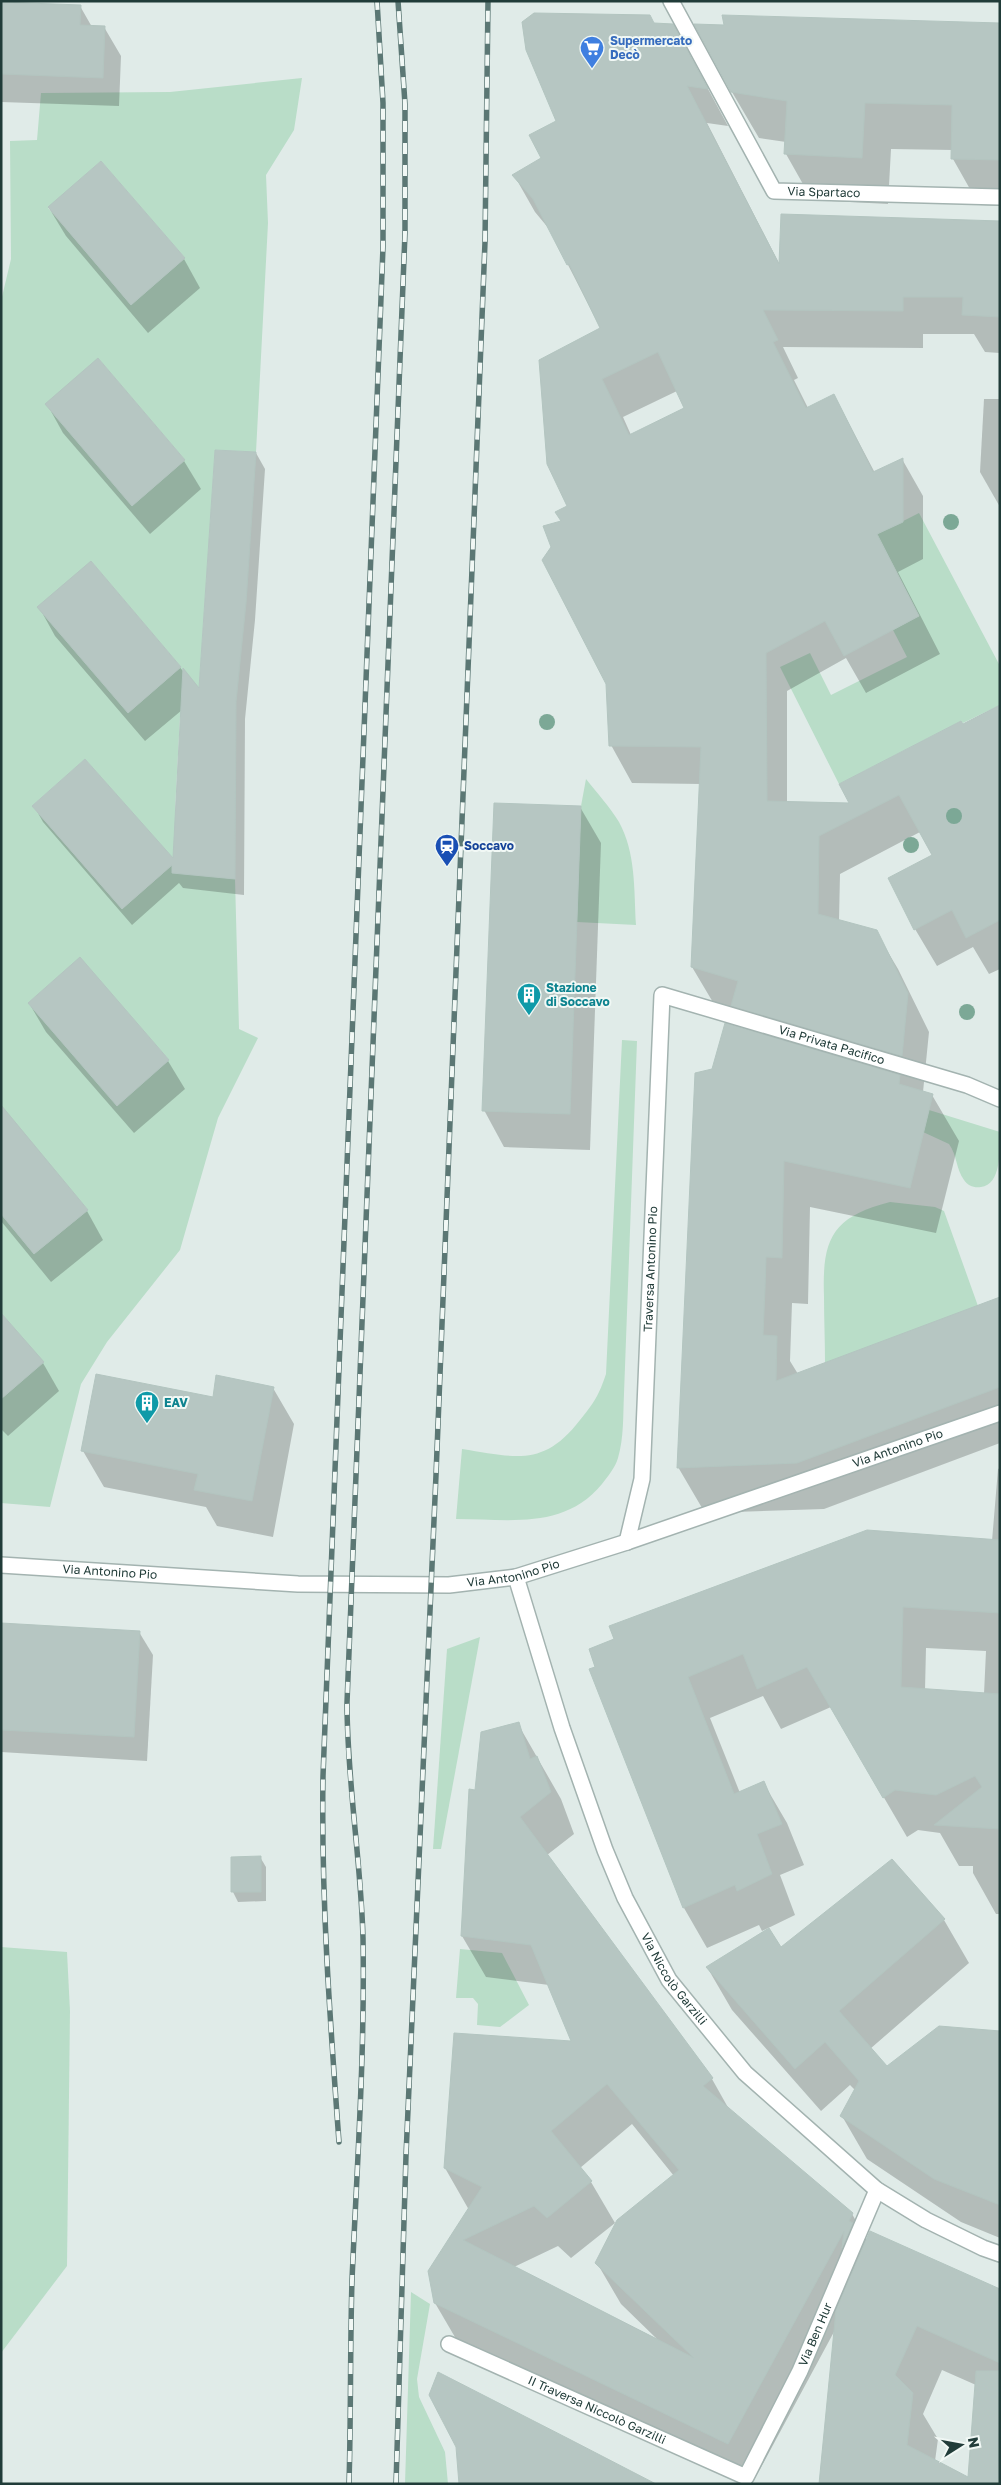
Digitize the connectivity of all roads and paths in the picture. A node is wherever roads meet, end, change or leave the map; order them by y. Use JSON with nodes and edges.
{"nodes":[{"id":1,"x":671,"y":1,"type":"edge"},
{"id":2,"x":1000,"y":197,"type":"edge"},
{"id":3,"x":662,"y":995,"type":"joint"},
{"id":4,"x":1000,"y":1099,"type":"edge"},
{"id":5,"x":1000,"y":1413,"type":"edge"},
{"id":6,"x":627,"y":1542,"type":"junction"},
{"id":7,"x":1,"y":1565,"type":"edge"},
{"id":8,"x":516,"y":1576,"type":"junction"},
{"id":9,"x":877,"y":2190,"type":"junction"},
{"id":10,"x":1000,"y":2254,"type":"edge"},
{"id":11,"x":449,"y":2344,"type":"dead end"},
{"id":12,"x":746,"y":2477,"type":"joint"}],
"edges":[{"from":1,"to":2,"type":"street","name":"Via Spartaco"},
{"from":3,"to":4,"type":"street","name":"Via Privata Pacifico"},
{"from":3,"to":6,"type":"street","name":"Traversa Antonino Pio"},
{"from":5,"to":6,"type":"street","name":"Via Antonino Pio"},
{"from":6,"to":8,"type":"street","name":"Via Antonino Pio"},
{"from":7,"to":8,"type":"street","name":"Via Antonino Pio"},
{"from":8,"to":9,"type":"street","name":"Via Niccolò Garzilli"},
{"from":9,"to":10,"type":"street","name":"Via Niccolò Garzilli"},
{"from":9,"to":12,"type":"street","name":"Via Ben Hur"},
{"from":11,"to":12,"type":"street","name":"II Traversa Niccolò Garzilli"}]}
